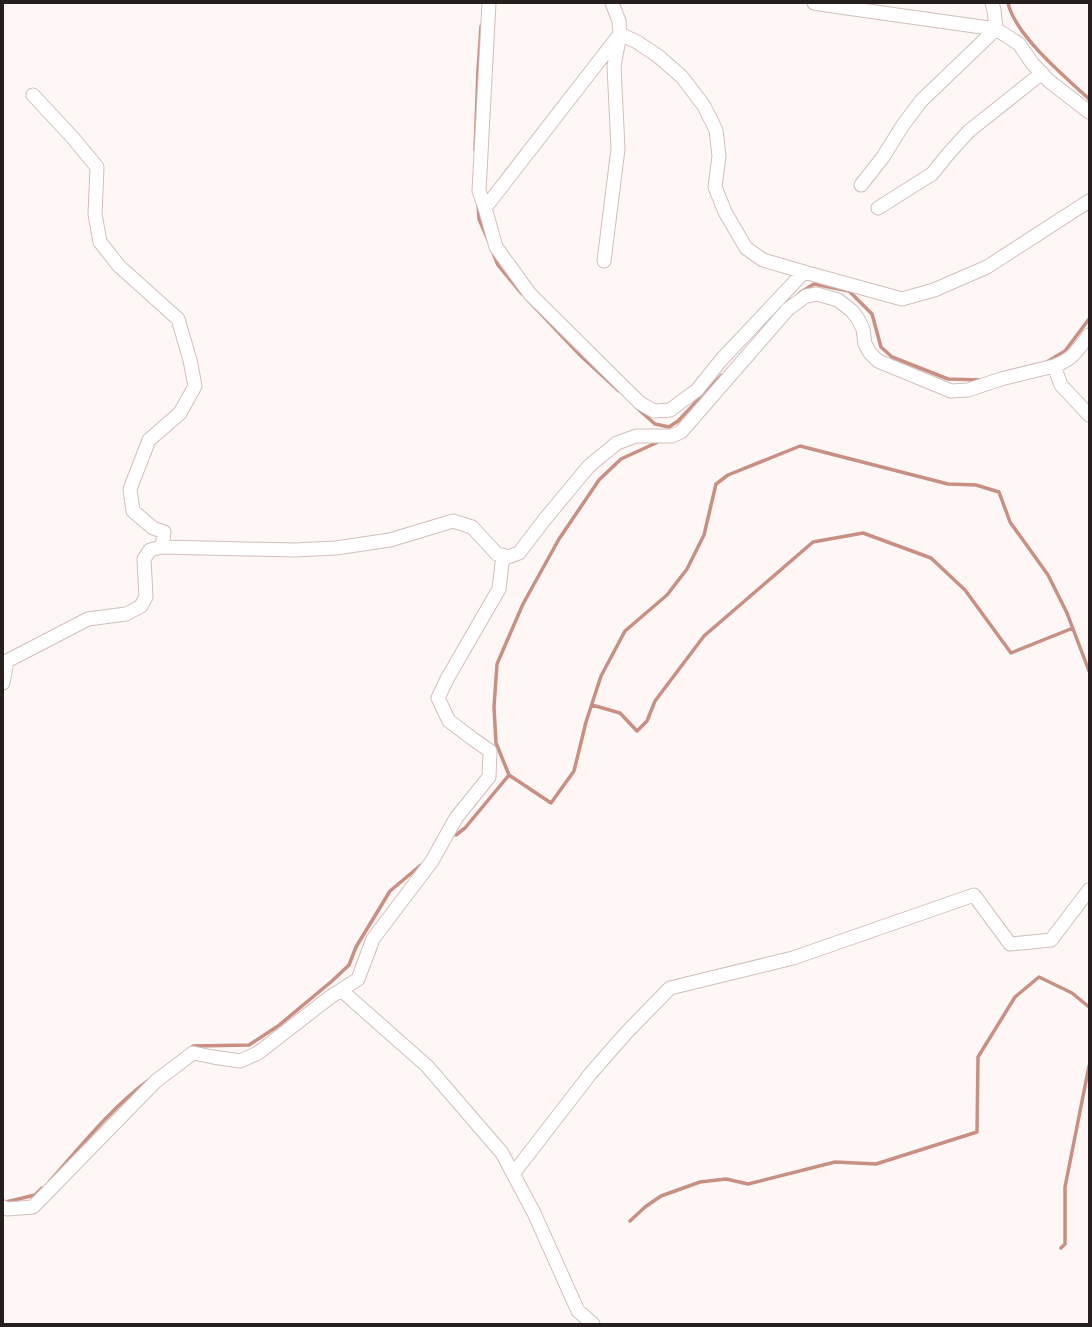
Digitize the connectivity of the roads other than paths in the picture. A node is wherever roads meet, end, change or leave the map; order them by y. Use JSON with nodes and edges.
{"nodes":[{"id":1,"x":489,"y":3,"type":"edge"},
{"id":2,"x":612,"y":3,"type":"edge"},
{"id":3,"x":814,"y":3,"type":"edge"},
{"id":4,"x":992,"y":3,"type":"edge"},
{"id":5,"x":844,"y":6,"type":"edge"},
{"id":6,"x":996,"y":29,"type":"junction"},
{"id":7,"x":620,"y":34,"type":"junction"},
{"id":8,"x":1042,"y":73,"type":"junction"},
{"id":9,"x":33,"y":95,"type":"dead end"},
{"id":10,"x":1089,"y":112,"type":"edge"},
{"id":11,"x":861,"y":185,"type":"dead end"},
{"id":12,"x":1089,"y":201,"type":"edge"},
{"id":13,"x":485,"y":208,"type":"junction"},
{"id":14,"x":878,"y":208,"type":"dead end"},
{"id":15,"x":604,"y":261,"type":"dead end"},
{"id":16,"x":804,"y":272,"type":"junction"},
{"id":17,"x":1089,"y":335,"type":"edge"},
{"id":18,"x":1054,"y":366,"type":"junction"},
{"id":19,"x":1089,"y":415,"type":"edge"},
{"id":20,"x":162,"y":547,"type":"junction"},
{"id":21,"x":503,"y":556,"type":"junction"},
{"id":22,"x":3,"y":683,"type":"edge"},
{"id":23,"x":1089,"y":890,"type":"edge"},
{"id":24,"x":341,"y":990,"type":"junction"},
{"id":25,"x":513,"y":1174,"type":"junction"},
{"id":26,"x":3,"y":1207,"type":"edge"},
{"id":27,"x":593,"y":1324,"type":"edge"}],
"edges":[{"from":1,"to":13,"type":"street"},
{"from":2,"to":7,"type":"street"},
{"from":3,"to":5,"type":"street"},
{"from":4,"to":6,"type":"street"},
{"from":5,"to":6,"type":"street"},
{"from":6,"to":8,"type":"street"},
{"from":6,"to":11,"type":"street"},
{"from":7,"to":13,"type":"street"},
{"from":7,"to":15,"type":"street"},
{"from":7,"to":16,"type":"street"},
{"from":8,"to":10,"type":"street"},
{"from":8,"to":14,"type":"street"},
{"from":9,"to":20,"type":"street"},
{"from":12,"to":16,"type":"street"},
{"from":13,"to":16,"type":"street"},
{"from":17,"to":18,"type":"street"},
{"from":18,"to":19,"type":"street"},
{"from":18,"to":21,"type":"street"},
{"from":20,"to":21,"type":"street"},
{"from":20,"to":22,"type":"street"},
{"from":21,"to":24,"type":"street"},
{"from":23,"to":25,"type":"street"},
{"from":24,"to":25,"type":"street"},
{"from":24,"to":26,"type":"street"},
{"from":25,"to":27,"type":"street"}]}
